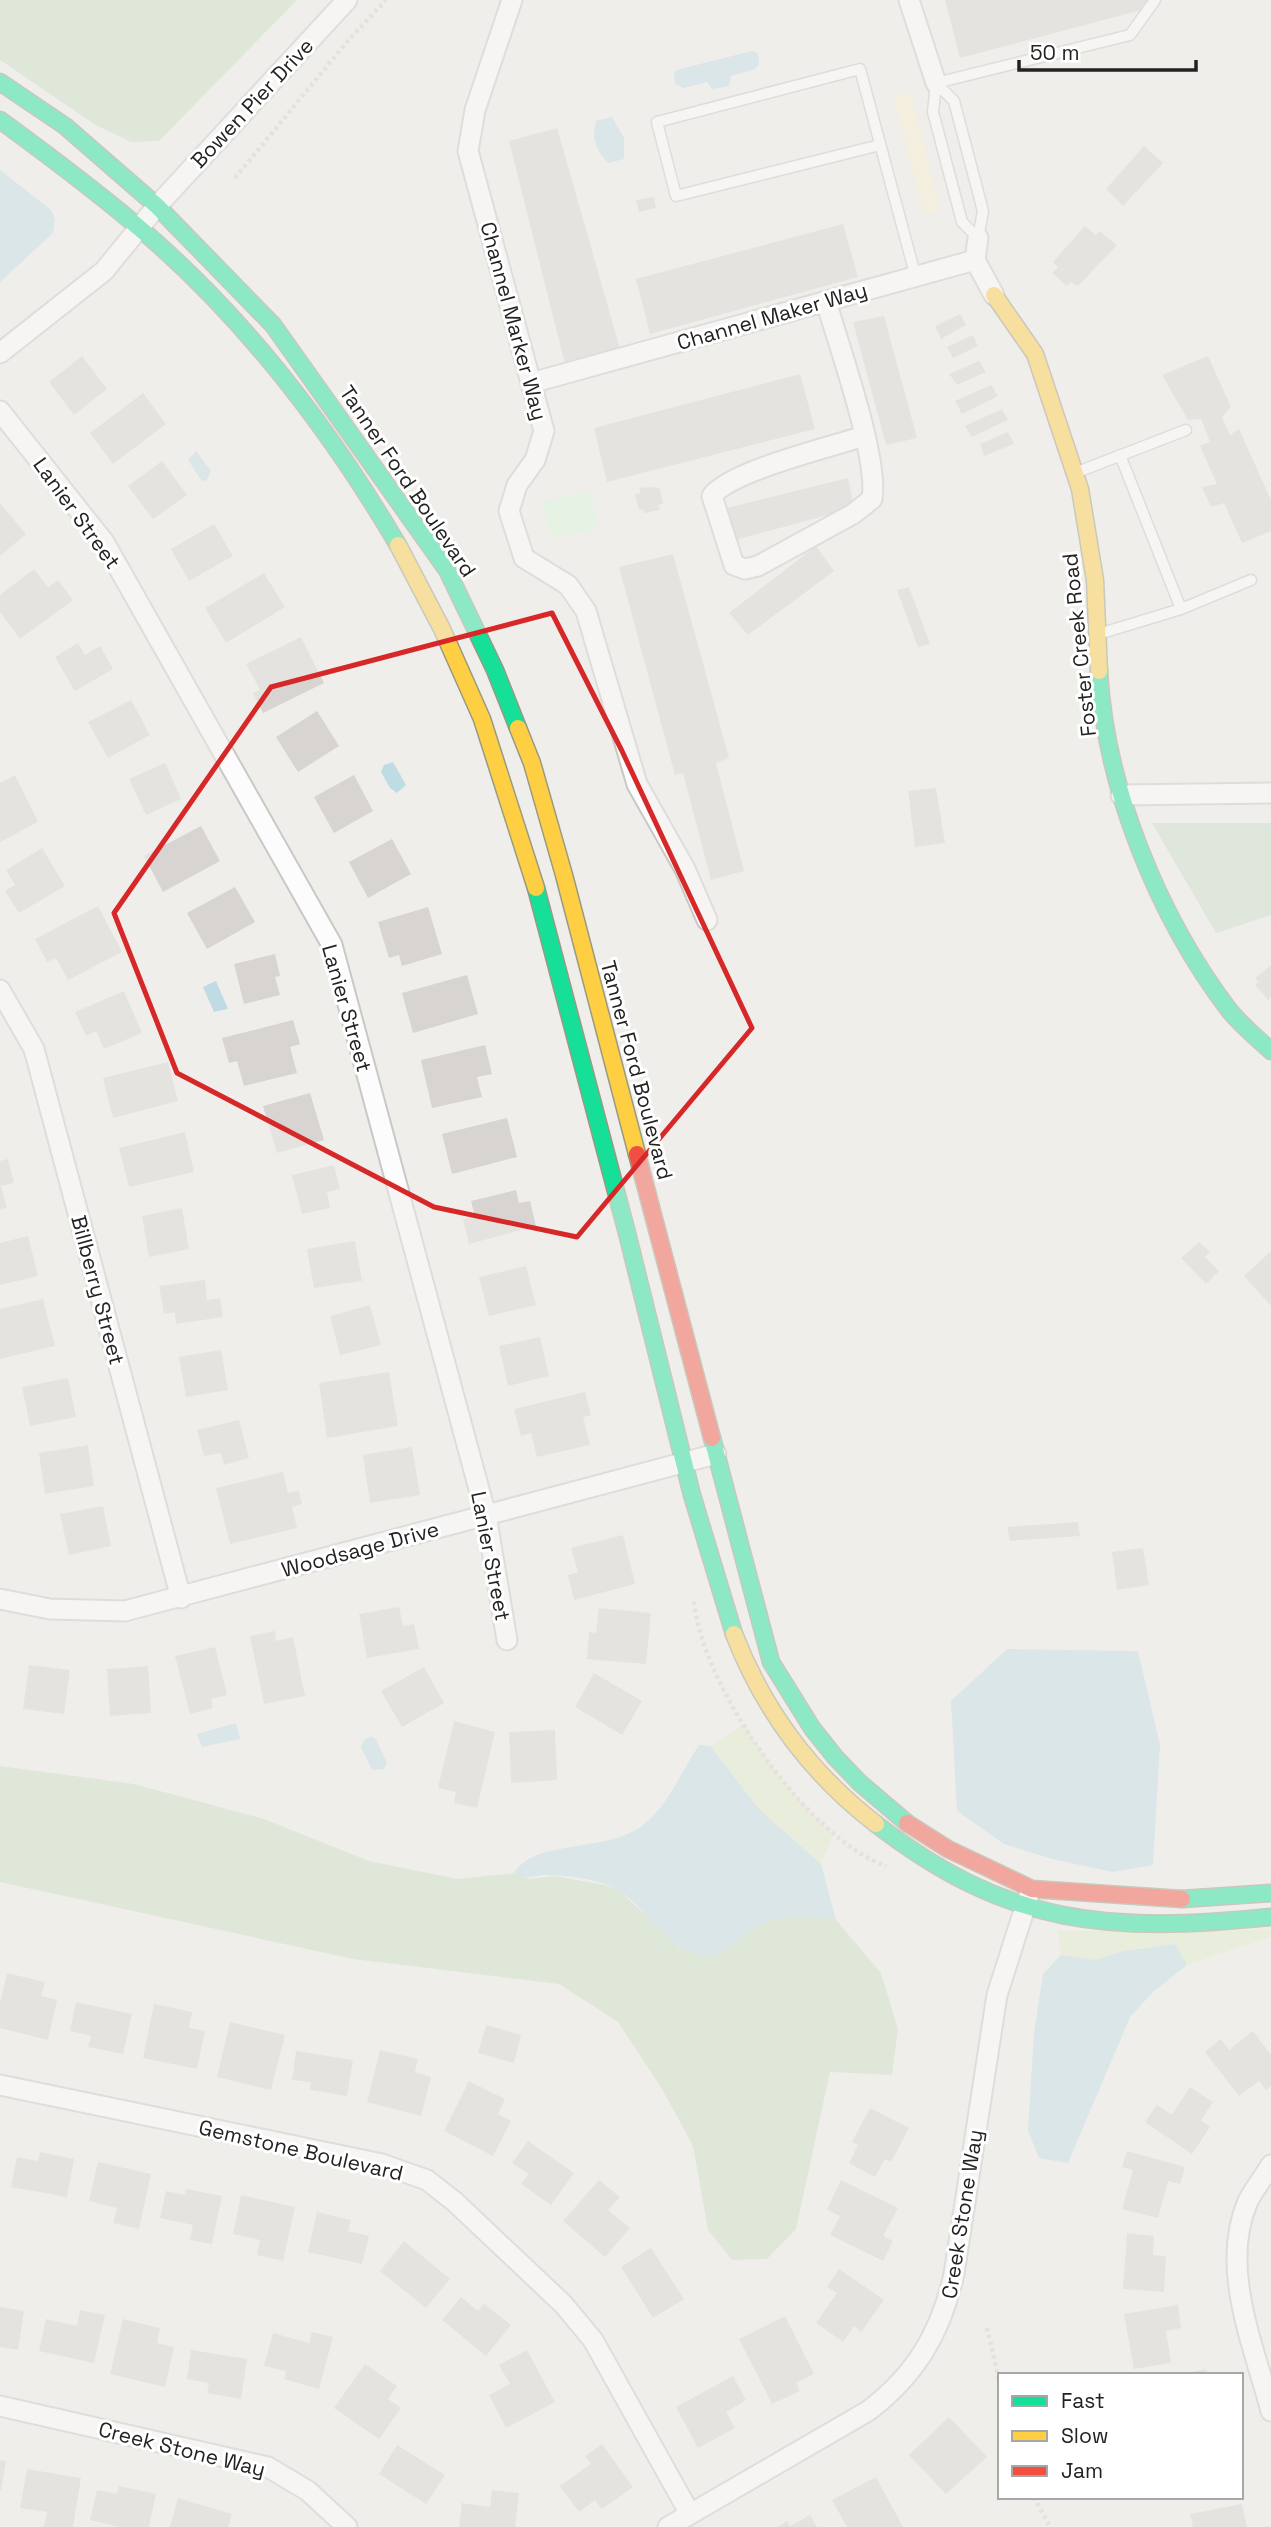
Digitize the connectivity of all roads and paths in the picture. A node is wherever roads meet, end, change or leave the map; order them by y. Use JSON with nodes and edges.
{"nodes":[{"id":1,"x":347,"y":0,"type":"edge"},
{"id":2,"x":386,"y":0,"type":"edge"},
{"id":3,"x":512,"y":0,"type":"edge"},
{"id":4,"x":909,"y":0,"type":"edge"},
{"id":5,"x":1155,"y":0,"type":"edge"},
{"id":6,"x":0,"y":82,"type":"edge"},
{"id":7,"x":936,"y":83,"type":"junction"},
{"id":8,"x":0,"y":120,"type":"edge"},
{"id":9,"x":880,"y":145,"type":"junction"},
{"id":10,"x":235,"y":178,"type":"dead end"},
{"id":11,"x":157,"y":206,"type":"junction"},
{"id":12,"x":140,"y":226,"type":"junction"},
{"id":13,"x":978,"y":238,"type":"junction"},
{"id":14,"x":975,"y":260,"type":"junction"},
{"id":15,"x":915,"y":274,"type":"junction"},
{"id":16,"x":995,"y":295,"type":"joint"},
{"id":17,"x":826,"y":301,"type":"junction"},
{"id":18,"x":0,"y":354,"type":"edge"},
{"id":19,"x":530,"y":383,"type":"junction"},
{"id":20,"x":0,"y":411,"type":"edge"},
{"id":21,"x":1186,"y":430,"type":"dead end"},
{"id":22,"x":864,"y":436,"type":"junction"},
{"id":23,"x":1120,"y":455,"type":"junction"},
{"id":24,"x":1075,"y":473,"type":"junction"},
{"id":25,"x":1251,"y":580,"type":"dead end"},
{"id":26,"x":1181,"y":609,"type":"junction"},
{"id":27,"x":1098,"y":634,"type":"junction"},
{"id":28,"x":1271,"y":793,"type":"edge"},
{"id":29,"x":1121,"y":795,"type":"junction"},
{"id":30,"x":707,"y":920,"type":"dead end"},
{"id":31,"x":0,"y":990,"type":"edge"},
{"id":32,"x":1271,"y":1051,"type":"edge"},
{"id":33,"x":716,"y":1454,"type":"junction"},
{"id":34,"x":684,"y":1462,"type":"junction"},
{"id":35,"x":485,"y":1516,"type":"junction"},
{"id":36,"x":181,"y":1598,"type":"junction"},
{"id":37,"x":0,"y":1599,"type":"edge"},
{"id":38,"x":507,"y":1640,"type":"dead end"},
{"id":39,"x":1032,"y":1889,"type":"junction"},
{"id":40,"x":1271,"y":1893,"type":"edge"},
{"id":41,"x":1023,"y":1907,"type":"junction"},
{"id":42,"x":1271,"y":1917,"type":"edge"},
{"id":43,"x":0,"y":2085,"type":"edge"},
{"id":44,"x":1271,"y":2165,"type":"edge"},
{"id":45,"x":986,"y":2328,"type":"dead end"},
{"id":46,"x":998,"y":2376,"type":"edge"},
{"id":47,"x":0,"y":2406,"type":"edge"},
{"id":48,"x":1271,"y":2410,"type":"edge"},
{"id":49,"x":1035,"y":2499,"type":"edge"},
{"id":50,"x":690,"y":2514,"type":"junction"},
{"id":51,"x":347,"y":2527,"type":"edge"},
{"id":52,"x":667,"y":2527,"type":"edge"},
{"id":53,"x":1050,"y":2527,"type":"edge"}],
"edges":[{"from":1,"to":11,"type":"street","name":"Bowen Pier Drive"},
{"from":2,"to":10,"type":"path"},
{"from":3,"to":19,"type":"street","name":"Channel Marker Way"},
{"from":4,"to":7,"type":"street"},
{"from":5,"to":7,"type":"lane"},
{"from":6,"to":11,"type":"street","name":"Tanner Ford Boulevard"},
{"from":7,"to":13,"type":"lane"},
{"from":7,"to":13,"type":"lane"},
{"from":8,"to":12,"type":"street","name":"Tanner Ford Boulevard"},
{"from":9,"to":9,"type":"lane"},
{"from":9,"to":15,"type":"lane"},
{"from":11,"to":12,"type":"street"},
{"from":11,"to":33,"type":"street","name":"Tanner Ford Boulevard"},
{"from":12,"to":18,"type":"street"},
{"from":12,"to":34,"type":"street","name":"Tanner Ford Boulevard"},
{"from":13,"to":14,"type":"street"},
{"from":14,"to":15,"type":"street","name":"Channel Maker Way"},
{"from":14,"to":16,"type":"street"},
{"from":15,"to":17,"type":"street","name":"Channel Maker Way"},
{"from":16,"to":24,"type":"street","name":"Foster Creek Road"},
{"from":17,"to":19,"type":"street","name":"Channel Maker Way"},
{"from":17,"to":22,"type":"street"},
{"from":19,"to":30,"type":"street","name":"Channel Marker Way"},
{"from":20,"to":35,"type":"street","name":"Lanier Street"},
{"from":21,"to":23,"type":"lane"},
{"from":22,"to":22,"type":"street"},
{"from":23,"to":24,"type":"lane"},
{"from":23,"to":26,"type":"lane"},
{"from":24,"to":27,"type":"street","name":"Foster Creek Road"},
{"from":25,"to":26,"type":"lane"},
{"from":26,"to":27,"type":"lane"},
{"from":27,"to":29,"type":"street","name":"Foster Creek Road"},
{"from":28,"to":29,"type":"street"},
{"from":29,"to":32,"type":"street","name":"Foster Creek Road"},
{"from":31,"to":36,"type":"street","name":"Billberry Street"},
{"from":33,"to":34,"type":"street","name":"Woodsage Drive"},
{"from":33,"to":39,"type":"street","name":"Tanner Ford Boulevard"},
{"from":34,"to":35,"type":"street","name":"Woodsage Drive"},
{"from":34,"to":41,"type":"street","name":"Tanner Ford Boulevard"},
{"from":35,"to":36,"type":"street","name":"Woodsage Drive"},
{"from":35,"to":38,"type":"street","name":"Lanier Street"},
{"from":36,"to":37,"type":"street","name":"Woodsage Drive"},
{"from":39,"to":40,"type":"street","name":"Tanner Ford Boulevard"},
{"from":39,"to":41,"type":"street","name":"Creek Stone Way"},
{"from":41,"to":42,"type":"street","name":"Tanner Ford Boulevard"},
{"from":41,"to":50,"type":"street","name":"Creek Stone Way"},
{"from":43,"to":50,"type":"street","name":"Gemstone Boulevard"},
{"from":44,"to":48,"type":"street"},
{"from":45,"to":46,"type":"path"},
{"from":47,"to":51,"type":"street","name":"Creek Stone Way"},
{"from":49,"to":53,"type":"path"},
{"from":50,"to":52,"type":"street","name":"Creek Stone Way"}]}
